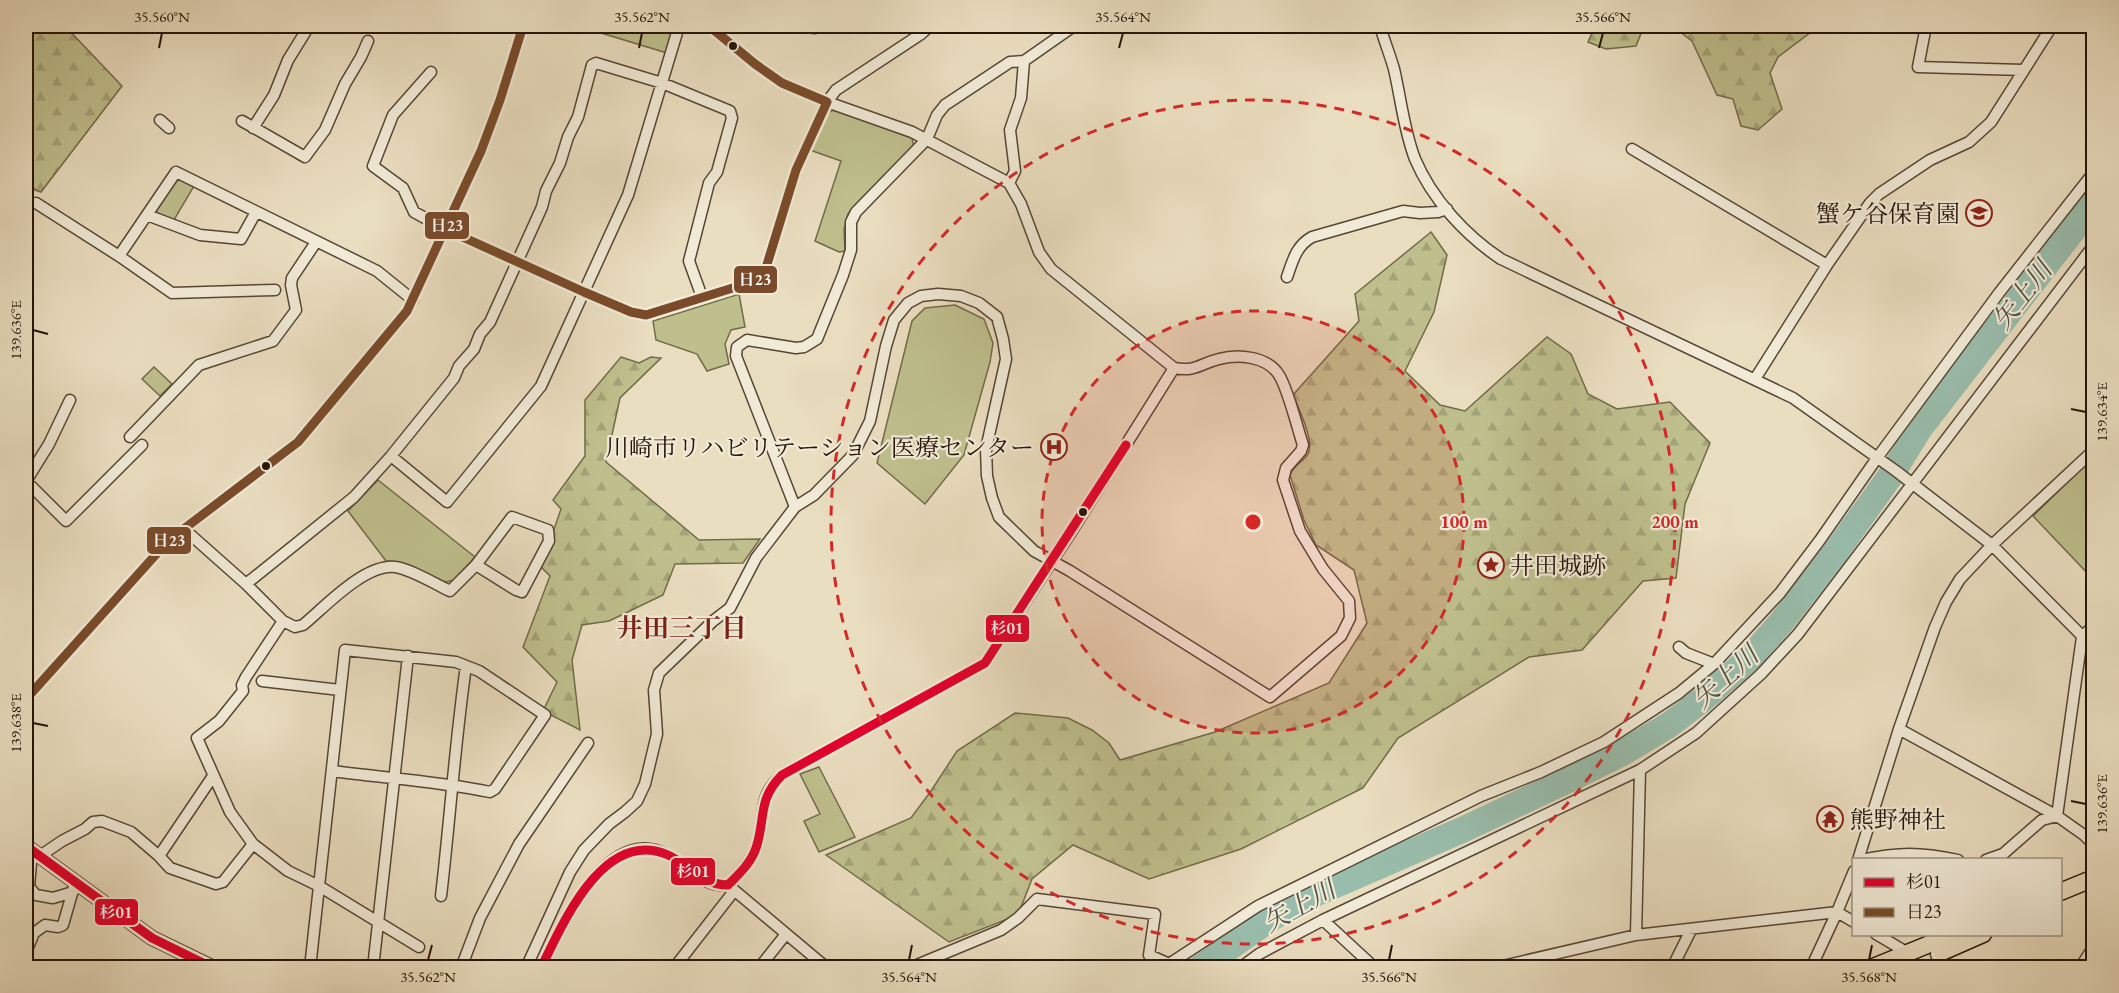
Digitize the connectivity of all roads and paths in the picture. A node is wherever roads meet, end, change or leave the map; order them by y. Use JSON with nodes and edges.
{"nodes":[{"id":1,"x":309,"y":26,"type":"edge"},
{"id":2,"x":523,"y":26,"type":"edge"},
{"id":3,"x":679,"y":26,"type":"edge"},
{"id":4,"x":709,"y":26,"type":"edge"},
{"id":5,"x":798,"y":26,"type":"edge"},
{"id":6,"x":817,"y":26,"type":"edge"},
{"id":7,"x":930,"y":26,"type":"edge"},
{"id":8,"x":1074,"y":26,"type":"edge"},
{"id":9,"x":1380,"y":26,"type":"edge"},
{"id":10,"x":1926,"y":26,"type":"edge"},
{"id":11,"x":2052,"y":26,"type":"edge"},
{"id":12,"x":368,"y":41,"type":"dead end"},
{"id":13,"x":1024,"y":62,"type":"junction"},
{"id":14,"x":2023,"y":70,"type":"junction"},
{"id":15,"x":431,"y":72,"type":"dead end"},
{"id":16,"x":662,"y":82,"type":"junction"},
{"id":17,"x":827,"y":102,"type":"junction"},
{"id":18,"x":160,"y":120,"type":"dead end"},
{"id":19,"x":242,"y":121,"type":"dead end"},
{"id":20,"x":169,"y":128,"type":"dead end"},
{"id":21,"x":253,"y":128,"type":"junction"},
{"id":22,"x":927,"y":140,"type":"junction"},
{"id":23,"x":1632,"y":149,"type":"dead end"},
{"id":24,"x":2094,"y":172,"type":"edge"},
{"id":25,"x":1009,"y":183,"type":"junction"},
{"id":26,"x":36,"y":203,"type":"dead end"},
{"id":27,"x":1447,"y":210,"type":"junction"},
{"id":28,"x":256,"y":212,"type":"junction"},
{"id":29,"x":147,"y":215,"type":"junction"},
{"id":30,"x":445,"y":229,"type":"junction"},
{"id":31,"x":316,"y":242,"type":"junction"},
{"id":32,"x":2094,"y":245,"type":"edge"},
{"id":33,"x":119,"y":256,"type":"junction"},
{"id":34,"x":517,"y":260,"type":"junction"},
{"id":35,"x":1827,"y":265,"type":"junction"},
{"id":36,"x":1287,"y":277,"type":"dead end"},
{"id":37,"x":275,"y":290,"type":"dead end"},
{"id":38,"x":584,"y":292,"type":"junction"},
{"id":39,"x":702,"y":297,"type":"junction"},
{"id":40,"x":413,"y":300,"type":"junction"},
{"id":41,"x":1174,"y":368,"type":"junction"},
{"id":42,"x":1755,"y":379,"type":"junction"},
{"id":43,"x":70,"y":400,"type":"dead end"},
{"id":44,"x":130,"y":437,"type":"dead end"},
{"id":45,"x":142,"y":445,"type":"dead end"},
{"id":46,"x":2094,"y":450,"type":"edge"},
{"id":47,"x":391,"y":456,"type":"junction"},
{"id":48,"x":1877,"y":458,"type":"junction"},
{"id":49,"x":1912,"y":484,"type":"junction"},
{"id":50,"x":795,"y":507,"type":"junction"},
{"id":51,"x":184,"y":529,"type":"junction"},
{"id":52,"x":1992,"y":545,"type":"junction"},
{"id":53,"x":1052,"y":561,"type":"junction"},
{"id":54,"x":476,"y":565,"type":"junction"},
{"id":55,"x":246,"y":584,"type":"junction"},
{"id":56,"x":283,"y":621,"type":"junction"},
{"id":57,"x":2094,"y":625,"type":"edge"},
{"id":58,"x":2082,"y":637,"type":"junction"},
{"id":59,"x":1679,"y":647,"type":"dead end"},
{"id":60,"x":2094,"y":648,"type":"edge"},
{"id":61,"x":408,"y":657,"type":"junction"},
{"id":62,"x":1714,"y":664,"type":"junction"},
{"id":63,"x":466,"y":666,"type":"junction"},
{"id":64,"x":262,"y":681,"type":"dead end"},
{"id":65,"x":340,"y":690,"type":"junction"},
{"id":66,"x":26,"y":699,"type":"edge"},
{"id":67,"x":1899,"y":729,"type":"junction"},
{"id":68,"x":588,"y":743,"type":"dead end"},
{"id":69,"x":1640,"y":770,"type":"junction"},
{"id":70,"x":332,"y":771,"type":"junction"},
{"id":71,"x":213,"y":777,"type":"junction"},
{"id":72,"x":393,"y":779,"type":"junction"},
{"id":73,"x":454,"y":784,"type":"junction"},
{"id":74,"x":2057,"y":816,"type":"junction"},
{"id":75,"x":253,"y":844,"type":"junction"},
{"id":76,"x":2094,"y":845,"type":"edge"},
{"id":77,"x":32,"y":851,"type":"edge"},
{"id":78,"x":159,"y":856,"type":"junction"},
{"id":79,"x":2002,"y":856,"type":"edge"},
{"id":80,"x":1860,"y":858,"type":"edge"},
{"id":81,"x":1869,"y":858,"type":"edge"},
{"id":82,"x":1949,"y":858,"type":"edge"},
{"id":83,"x":1852,"y":876,"type":"edge"},
{"id":84,"x":2094,"y":878,"type":"edge"},
{"id":85,"x":27,"y":886,"type":"edge"},
{"id":86,"x":319,"y":886,"type":"junction"},
{"id":87,"x":74,"y":888,"type":"junction"},
{"id":88,"x":731,"y":888,"type":"junction"},
{"id":89,"x":2094,"y":890,"type":"edge"},
{"id":90,"x":2062,"y":892,"type":"edge"},
{"id":91,"x":441,"y":896,"type":"dead end"},
{"id":92,"x":2062,"y":903,"type":"edge"},
{"id":93,"x":1838,"y":912,"type":"junction"},
{"id":94,"x":1323,"y":920,"type":"junction"},
{"id":95,"x":378,"y":921,"type":"junction"},
{"id":96,"x":1852,"y":921,"type":"edge"},
{"id":97,"x":1690,"y":930,"type":"junction"},
{"id":98,"x":786,"y":934,"type":"junction"},
{"id":99,"x":1636,"y":935,"type":"junction"},
{"id":100,"x":1877,"y":936,"type":"edge"},
{"id":101,"x":1950,"y":936,"type":"edge"},
{"id":102,"x":1980,"y":936,"type":"edge"},
{"id":103,"x":2094,"y":946,"type":"edge"},
{"id":104,"x":419,"y":947,"type":"dead end"},
{"id":105,"x":26,"y":952,"type":"edge"},
{"id":106,"x":1904,"y":960,"type":"edge"},
{"id":107,"x":1938,"y":961,"type":"edge"},
{"id":108,"x":1165,"y":965,"type":"edge"},
{"id":109,"x":214,"y":968,"type":"edge"},
{"id":110,"x":310,"y":968,"type":"edge"},
{"id":111,"x":373,"y":968,"type":"edge"},
{"id":112,"x":460,"y":968,"type":"edge"},
{"id":113,"x":526,"y":968,"type":"edge"},
{"id":114,"x":541,"y":968,"type":"edge"},
{"id":115,"x":674,"y":968,"type":"edge"},
{"id":116,"x":759,"y":968,"type":"edge"},
{"id":117,"x":827,"y":968,"type":"edge"},
{"id":118,"x":915,"y":968,"type":"edge"},
{"id":119,"x":1240,"y":968,"type":"edge"},
{"id":120,"x":1375,"y":968,"type":"edge"},
{"id":121,"x":1494,"y":968,"type":"edge"},
{"id":122,"x":1672,"y":968,"type":"edge"},
{"id":123,"x":1811,"y":968,"type":"edge"},
{"id":124,"x":1870,"y":968,"type":"edge"},
{"id":125,"x":2080,"y":968,"type":"edge"}],
"edges":[{"from":1,"to":21,"type":"street"},
{"from":2,"to":30,"type":"street"},
{"from":3,"to":16,"type":"street"},
{"from":4,"to":17,"type":"street"},
{"from":5,"to":6,"type":"street"},
{"from":7,"to":17,"type":"street"},
{"from":8,"to":13,"type":"street"},
{"from":9,"to":27,"type":"street"},
{"from":10,"to":14,"type":"street"},
{"from":11,"to":14,"type":"street"},
{"from":12,"to":21,"type":"street"},
{"from":13,"to":22,"type":"street"},
{"from":13,"to":25,"type":"street"},
{"from":14,"to":35,"type":"street"},
{"from":15,"to":30,"type":"street"},
{"from":16,"to":34,"type":"street"},
{"from":16,"to":38,"type":"street"},
{"from":16,"to":39,"type":"street"},
{"from":17,"to":22,"type":"street"},
{"from":17,"to":39,"type":"street"},
{"from":18,"to":20,"type":"street"},
{"from":19,"to":21,"type":"street"},
{"from":22,"to":25,"type":"street"},
{"from":22,"to":50,"type":"street"},
{"from":23,"to":35,"type":"street"},
{"from":24,"to":48,"type":"street"},
{"from":25,"to":41,"type":"street"},
{"from":26,"to":33,"type":"street"},
{"from":27,"to":36,"type":"street"},
{"from":27,"to":42,"type":"street"},
{"from":28,"to":29,"type":"street"},
{"from":28,"to":29,"type":"street"},
{"from":28,"to":31,"type":"street"},
{"from":29,"to":33,"type":"street"},
{"from":30,"to":34,"type":"street"},
{"from":30,"to":40,"type":"street"},
{"from":31,"to":40,"type":"street"},
{"from":31,"to":44,"type":"street"},
{"from":32,"to":49,"type":"street"},
{"from":33,"to":37,"type":"street"},
{"from":34,"to":38,"type":"street"},
{"from":34,"to":47,"type":"street"},
{"from":35,"to":42,"type":"street"},
{"from":38,"to":39,"type":"street"},
{"from":38,"to":47,"type":"street"},
{"from":40,"to":51,"type":"street"},
{"from":41,"to":53,"type":"street"},
{"from":41,"to":53,"type":"street"},
{"from":42,"to":48,"type":"street"},
{"from":43,"to":45,"type":"street"},
{"from":46,"to":52,"type":"street"},
{"from":47,"to":55,"type":"street"},
{"from":48,"to":49,"type":"street"},
{"from":48,"to":62,"type":"street"},
{"from":49,"to":52,"type":"street"},
{"from":49,"to":69,"type":"street"},
{"from":50,"to":53,"type":"street"},
{"from":50,"to":113,"type":"street"},
{"from":51,"to":55,"type":"street"},
{"from":51,"to":66,"type":"street"},
{"from":52,"to":58,"type":"street"},
{"from":52,"to":67,"type":"street"},
{"from":53,"to":88,"type":"street"},
{"from":54,"to":54,"type":"street"},
{"from":54,"to":56,"type":"street"},
{"from":55,"to":56,"type":"street"},
{"from":56,"to":71,"type":"street"},
{"from":57,"to":58,"type":"street"},
{"from":58,"to":60,"type":"street"},
{"from":58,"to":74,"type":"street"},
{"from":59,"to":62,"type":"street"},
{"from":61,"to":63,"type":"street"},
{"from":61,"to":65,"type":"street"},
{"from":61,"to":72,"type":"street"},
{"from":62,"to":108,"type":"street"},
{"from":63,"to":73,"type":"street"},
{"from":63,"to":73,"type":"street"},
{"from":64,"to":65,"type":"street"},
{"from":65,"to":70,"type":"street"},
{"from":67,"to":74,"type":"street"},
{"from":67,"to":80,"type":"street"},
{"from":68,"to":112,"type":"street"},
{"from":69,"to":94,"type":"street"},
{"from":69,"to":99,"type":"street"},
{"from":70,"to":72,"type":"street"},
{"from":70,"to":86,"type":"street"},
{"from":71,"to":75,"type":"street"},
{"from":71,"to":78,"type":"street"},
{"from":72,"to":73,"type":"street"},
{"from":72,"to":95,"type":"street"},
{"from":73,"to":91,"type":"street"},
{"from":74,"to":76,"type":"street"},
{"from":74,"to":79,"type":"street"},
{"from":75,"to":78,"type":"street"},
{"from":75,"to":86,"type":"street"},
{"from":77,"to":78,"type":"street"},
{"from":77,"to":85,"type":"street"},
{"from":77,"to":87,"type":"street"},
{"from":81,"to":82,"type":"street"},
{"from":83,"to":93,"type":"street"},
{"from":84,"to":90,"type":"main road"},
{"from":85,"to":87,"type":"street"},
{"from":86,"to":95,"type":"street"},
{"from":86,"to":110,"type":"street"},
{"from":87,"to":105,"type":"street"},
{"from":87,"to":109,"type":"street"},
{"from":88,"to":98,"type":"street"},
{"from":88,"to":114,"type":"street"},
{"from":88,"to":115,"type":"street"},
{"from":89,"to":92,"type":"main road"},
{"from":93,"to":96,"type":"street"},
{"from":93,"to":97,"type":"street"},
{"from":93,"to":123,"type":"street"},
{"from":94,"to":119,"type":"street"},
{"from":94,"to":120,"type":"street"},
{"from":95,"to":104,"type":"street"},
{"from":95,"to":111,"type":"street"},
{"from":97,"to":99,"type":"street"},
{"from":97,"to":122,"type":"street"},
{"from":98,"to":116,"type":"street"},
{"from":98,"to":117,"type":"street"},
{"from":99,"to":121,"type":"street"},
{"from":100,"to":106,"type":"street"},
{"from":101,"to":106,"type":"main road"},
{"from":102,"to":107,"type":"main road"},
{"from":103,"to":125,"type":"street"},
{"from":106,"to":107,"type":"main road"},
{"from":106,"to":124,"type":"main road"},
{"from":108,"to":118,"type":"street"}]}
